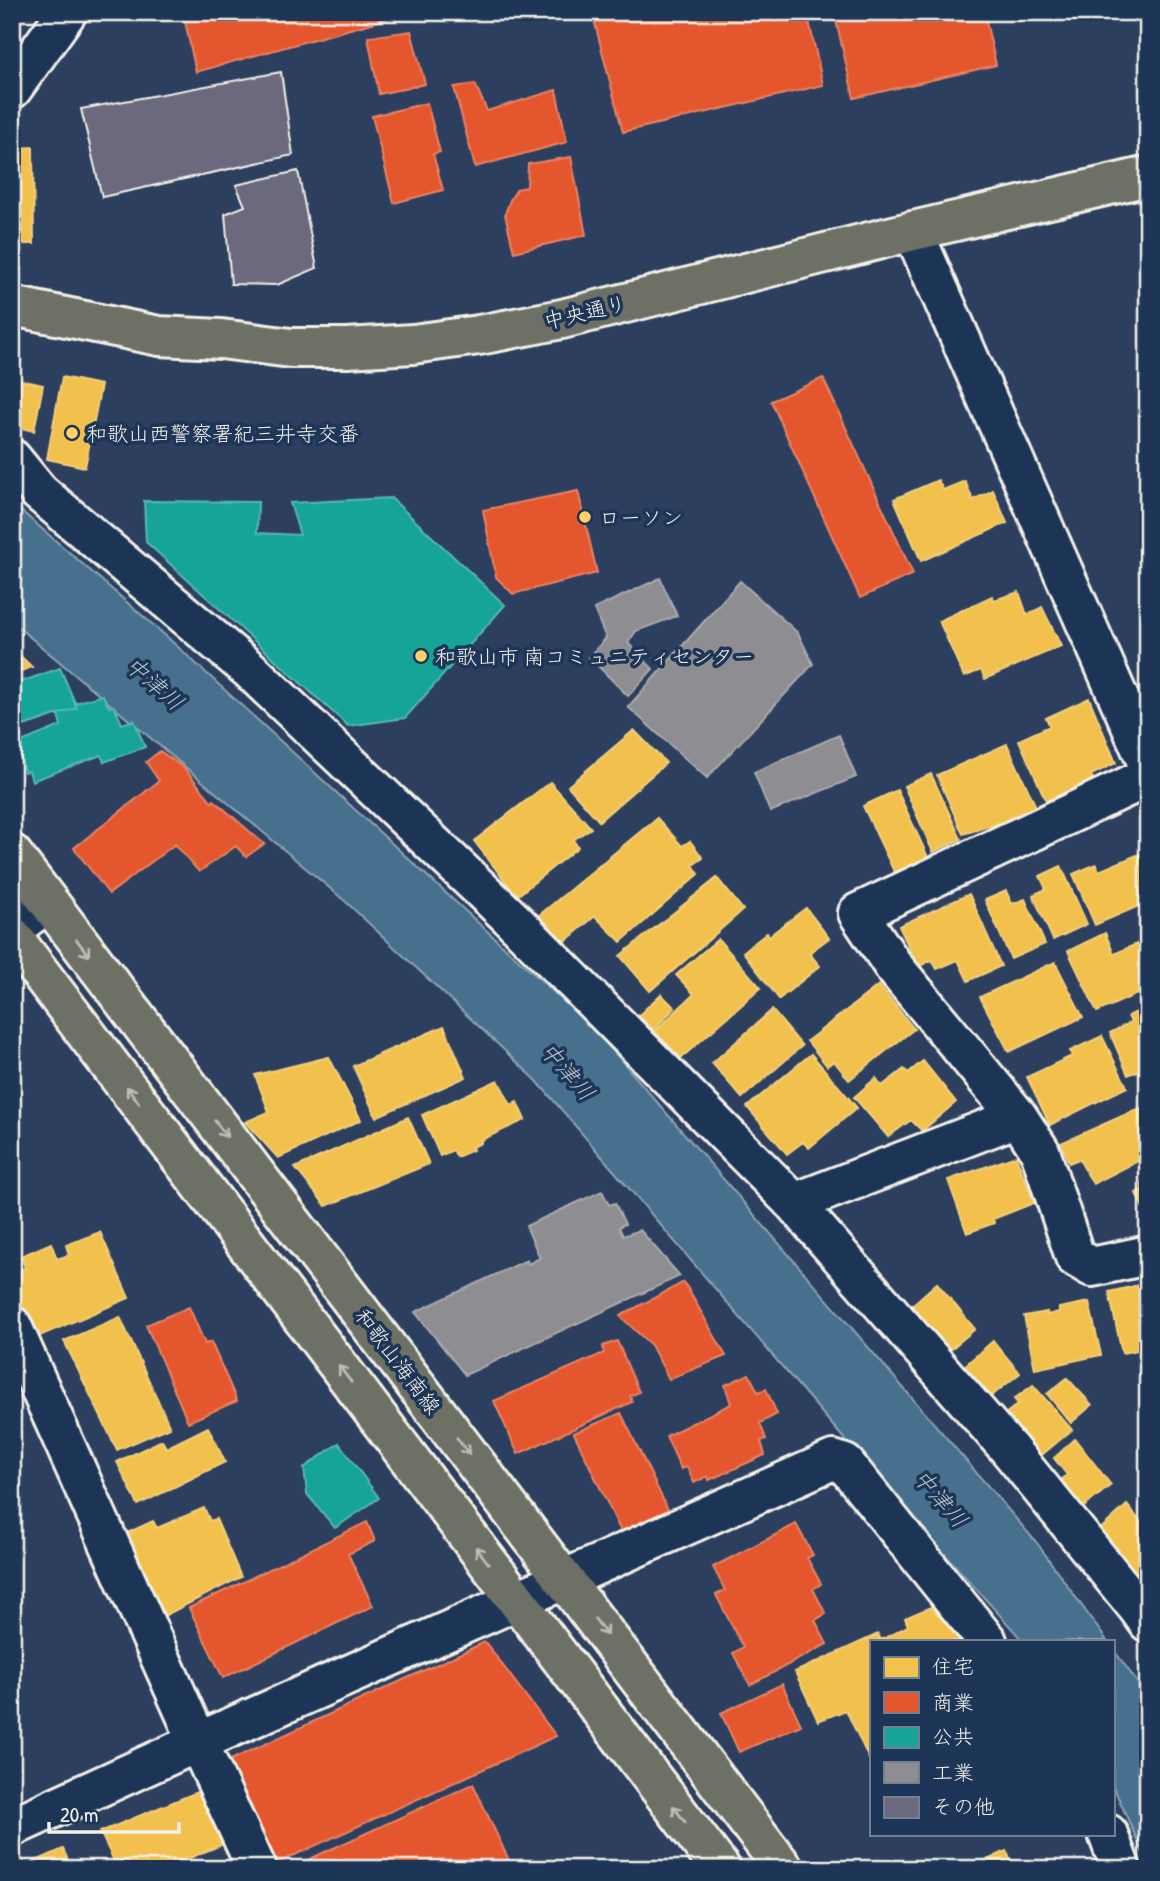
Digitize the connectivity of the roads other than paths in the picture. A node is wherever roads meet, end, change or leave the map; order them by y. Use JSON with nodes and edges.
{"nodes":[{"id":1,"x":66,"y":12,"type":"edge"},
{"id":2,"x":12,"y":89,"type":"edge"},
{"id":3,"x":1148,"y":176,"type":"edge"},
{"id":4,"x":914,"y":231,"type":"junction"},
{"id":5,"x":12,"y":306,"type":"edge"},
{"id":6,"x":12,"y":459,"type":"edge"},
{"id":7,"x":1148,"y":764,"type":"edge"},
{"id":8,"x":1148,"y":777,"type":"edge"},
{"id":9,"x":12,"y":854,"type":"edge"},
{"id":10,"x":48,"y":902,"type":"junction"},
{"id":11,"x":12,"y":929,"type":"edge"},
{"id":12,"x":12,"y":936,"type":"edge"},
{"id":13,"x":1018,"y":1117,"type":"junction"},
{"id":14,"x":794,"y":1203,"type":"junction"},
{"id":15,"x":1148,"y":1255,"type":"edge"},
{"id":16,"x":12,"y":1326,"type":"edge"},
{"id":17,"x":564,"y":1579,"type":"junction"},
{"id":18,"x":517,"y":1601,"type":"junction"},
{"id":19,"x":1148,"y":1622,"type":"edge"},
{"id":20,"x":986,"y":1640,"type":"edge"},
{"id":21,"x":198,"y":1742,"type":"junction"},
{"id":22,"x":12,"y":1828,"type":"edge"},
{"id":23,"x":1109,"y":1836,"type":"edge"},
{"id":24,"x":257,"y":1869,"type":"edge"},
{"id":25,"x":721,"y":1869,"type":"edge"},
{"id":26,"x":784,"y":1869,"type":"edge"},
{"id":27,"x":1121,"y":1869,"type":"edge"}],
"edges":[{"from":1,"to":2,"type":"street"},
{"from":3,"to":4,"type":"main road","name":"中央通り"},
{"from":4,"to":5,"type":"main road","name":"中央通り"},
{"from":4,"to":7,"type":"street"},
{"from":6,"to":14,"type":"street"},
{"from":8,"to":13,"type":"street"},
{"from":9,"to":10,"type":"main road","name":"和歌山海南線"},
{"from":10,"to":11,"type":"street"},
{"from":10,"to":17,"type":"main road","name":"和歌山海南線","one_way":true},
{"from":18,"to":12,"type":"main road","one_way":true},
{"from":13,"to":14,"type":"street"},
{"from":13,"to":15,"type":"street"},
{"from":14,"to":19,"type":"street"},
{"from":16,"to":21,"type":"street"},
{"from":17,"to":18,"type":"street"},
{"from":17,"to":20,"type":"street"},
{"from":17,"to":26,"type":"main road","name":"和歌山海南線","one_way":true},
{"from":18,"to":21,"type":"street"},
{"from":25,"to":18,"type":"main road","one_way":true},
{"from":21,"to":22,"type":"street"},
{"from":21,"to":24,"type":"street"},
{"from":23,"to":27,"type":"street"}]}
